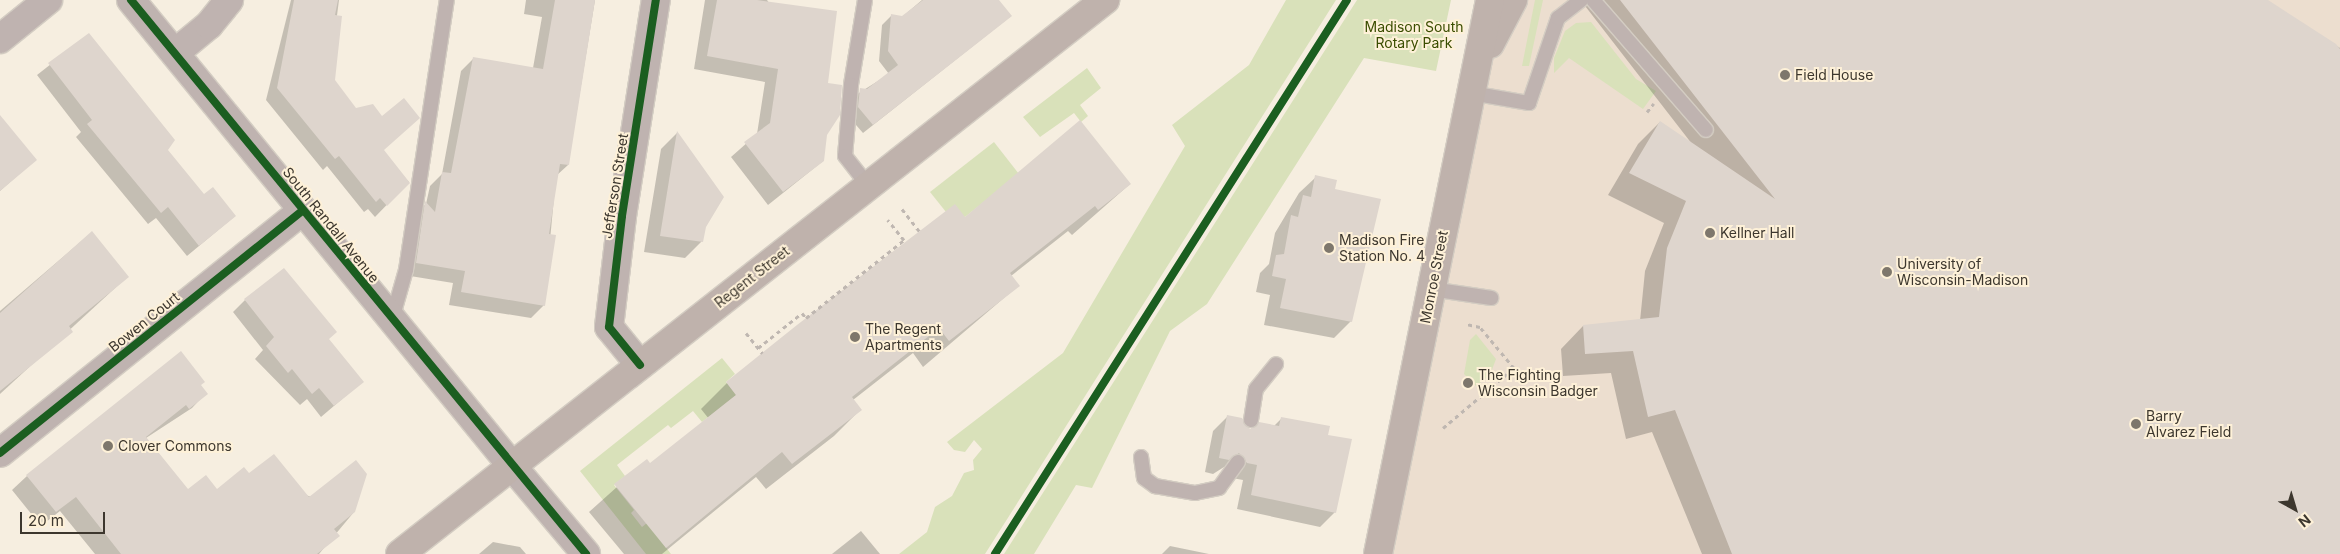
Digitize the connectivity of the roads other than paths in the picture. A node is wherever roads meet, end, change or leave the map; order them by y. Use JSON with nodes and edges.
{"nodes":[{"id":1,"x":48,"y":0,"type":"edge"},
{"id":2,"x":131,"y":0,"type":"edge"},
{"id":3,"x":229,"y":0,"type":"edge"},
{"id":4,"x":447,"y":0,"type":"edge"},
{"id":5,"x":656,"y":0,"type":"edge"},
{"id":6,"x":865,"y":0,"type":"edge"},
{"id":7,"x":1105,"y":0,"type":"edge"},
{"id":8,"x":1490,"y":0,"type":"edge"},
{"id":9,"x":1513,"y":0,"type":"edge"},
{"id":10,"x":1581,"y":0,"type":"edge"},
{"id":11,"x":1593,"y":0,"type":"edge"},
{"id":12,"x":0,"y":39,"type":"edge"},
{"id":13,"x":175,"y":53,"type":"junction"},
{"id":14,"x":1473,"y":82,"type":"junction"},
{"id":15,"x":1706,"y":130,"type":"dead end"},
{"id":16,"x":868,"y":185,"type":"junction"},
{"id":17,"x":303,"y":210,"type":"junction"},
{"id":18,"x":1432,"y":290,"type":"junction"},
{"id":19,"x":1491,"y":298,"type":"dead end"},
{"id":20,"x":392,"y":319,"type":"junction"},
{"id":21,"x":1276,"y":364,"type":"dead end"},
{"id":22,"x":640,"y":365,"type":"junction"},
{"id":23,"x":1250,"y":420,"type":"dead end"},
{"id":24,"x":0,"y":453,"type":"edge"},
{"id":25,"x":1140,"y":457,"type":"dead end"},
{"id":26,"x":1238,"y":462,"type":"dead end"},
{"id":27,"x":512,"y":466,"type":"junction"},
{"id":28,"x":400,"y":554,"type":"edge"},
{"id":29,"x":586,"y":554,"type":"edge"},
{"id":30,"x":1378,"y":554,"type":"edge"}],
"edges":[{"from":1,"to":12,"type":"street"},
{"from":2,"to":13,"type":"street","name":"South Randall Avenue"},
{"from":3,"to":13,"type":"street"},
{"from":4,"to":20,"type":"lane"},
{"from":5,"to":22,"type":"street","name":"Jefferson Street"},
{"from":6,"to":16,"type":"lane"},
{"from":7,"to":16,"type":"main road","name":"Regent Street"},
{"from":8,"to":14,"type":"main road","name":"Monroe Street"},
{"from":9,"to":14,"type":"main road"},
{"from":10,"to":14,"type":"lane"},
{"from":11,"to":15,"type":"lane"},
{"from":13,"to":17,"type":"street","name":"South Randall Avenue"},
{"from":14,"to":18,"type":"main road","name":"Monroe Street"},
{"from":16,"to":22,"type":"main road","name":"Regent Street"},
{"from":17,"to":20,"type":"street","name":"South Randall Avenue"},
{"from":17,"to":24,"type":"street","name":"Bowen Court"},
{"from":18,"to":19,"type":"lane"},
{"from":18,"to":30,"type":"main road","name":"Monroe Street"},
{"from":20,"to":27,"type":"street","name":"South Randall Avenue"},
{"from":21,"to":23,"type":"lane"},
{"from":22,"to":27,"type":"main road","name":"Regent Street"},
{"from":25,"to":26,"type":"lane"},
{"from":27,"to":28,"type":"main road","name":"Regent Street"},
{"from":27,"to":29,"type":"street","name":"South Randall Avenue"}]}
